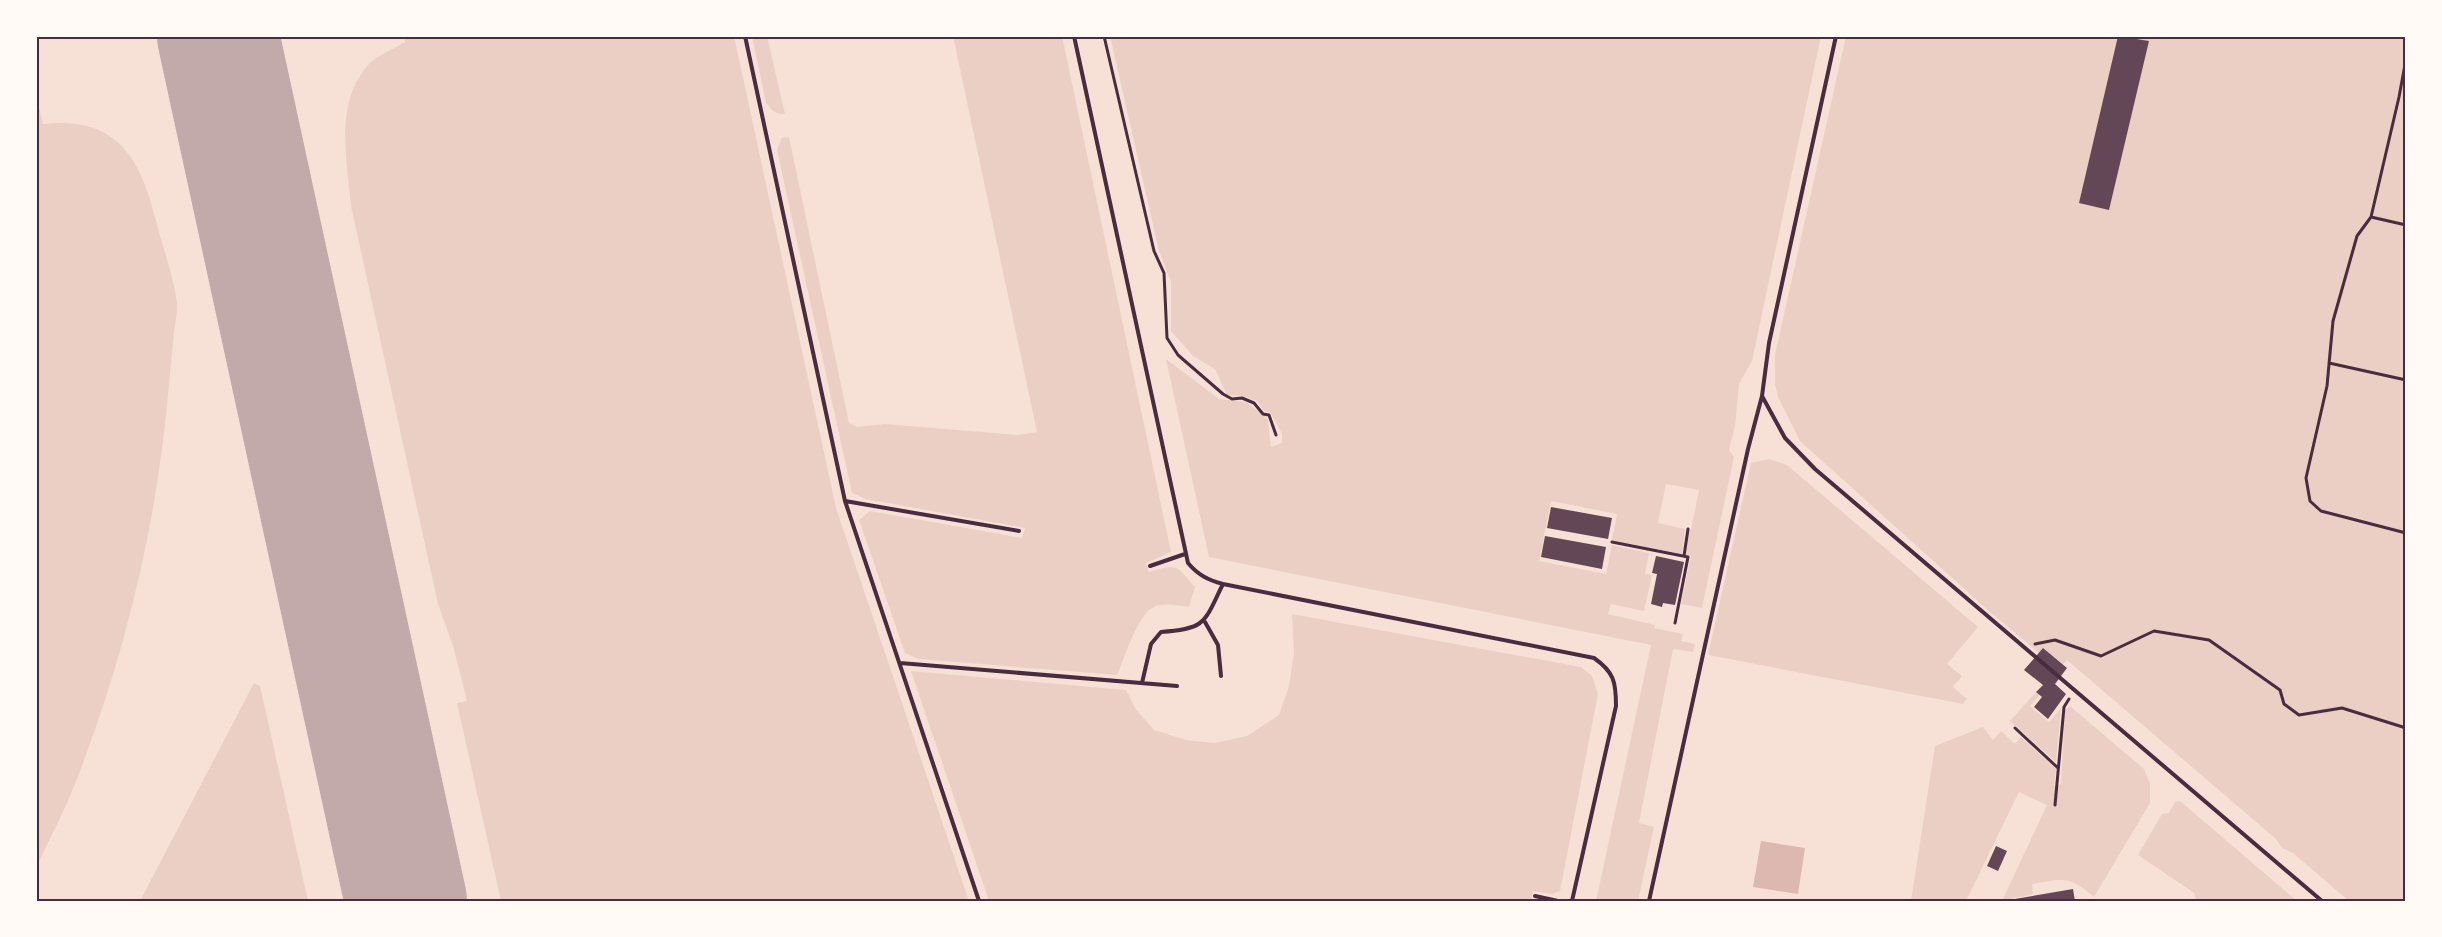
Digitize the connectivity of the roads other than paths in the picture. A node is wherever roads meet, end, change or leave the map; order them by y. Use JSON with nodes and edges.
{"nodes":[{"id":1,"x":744,"y":36,"type":"edge"},
{"id":2,"x":1074,"y":36,"type":"edge"},
{"id":3,"x":1836,"y":36,"type":"edge"},
{"id":4,"x":1762,"y":396,"type":"junction"},
{"id":5,"x":845,"y":501,"type":"junction"},
{"id":6,"x":1019,"y":531,"type":"dead end"},
{"id":7,"x":1186,"y":554,"type":"junction"},
{"id":8,"x":1150,"y":566,"type":"dead end"},
{"id":9,"x":1223,"y":584,"type":"junction"},
{"id":10,"x":1204,"y":622,"type":"junction"},
{"id":11,"x":900,"y":664,"type":"junction"},
{"id":12,"x":1221,"y":676,"type":"dead end"},
{"id":13,"x":1142,"y":683,"type":"junction"},
{"id":14,"x":1177,"y":686,"type":"dead end"},
{"id":15,"x":1535,"y":896,"type":"dead end"},
{"id":16,"x":979,"y":901,"type":"edge"},
{"id":17,"x":1558,"y":901,"type":"edge"},
{"id":18,"x":1572,"y":901,"type":"edge"},
{"id":19,"x":1649,"y":901,"type":"edge"},
{"id":20,"x":2322,"y":901,"type":"edge"}],
"edges":[{"from":1,"to":5,"type":"lane"},
{"from":2,"to":7,"type":"lane"},
{"from":3,"to":4,"type":"lane"},
{"from":4,"to":19,"type":"lane"},
{"from":4,"to":20,"type":"lane"},
{"from":5,"to":6,"type":"lane"},
{"from":5,"to":11,"type":"lane"},
{"from":7,"to":8,"type":"lane"},
{"from":7,"to":9,"type":"lane"},
{"from":9,"to":10,"type":"lane"},
{"from":9,"to":18,"type":"lane"},
{"from":10,"to":12,"type":"lane"},
{"from":10,"to":13,"type":"lane"},
{"from":11,"to":13,"type":"lane"},
{"from":11,"to":16,"type":"lane"},
{"from":13,"to":14,"type":"lane"},
{"from":15,"to":17,"type":"lane"}]}
